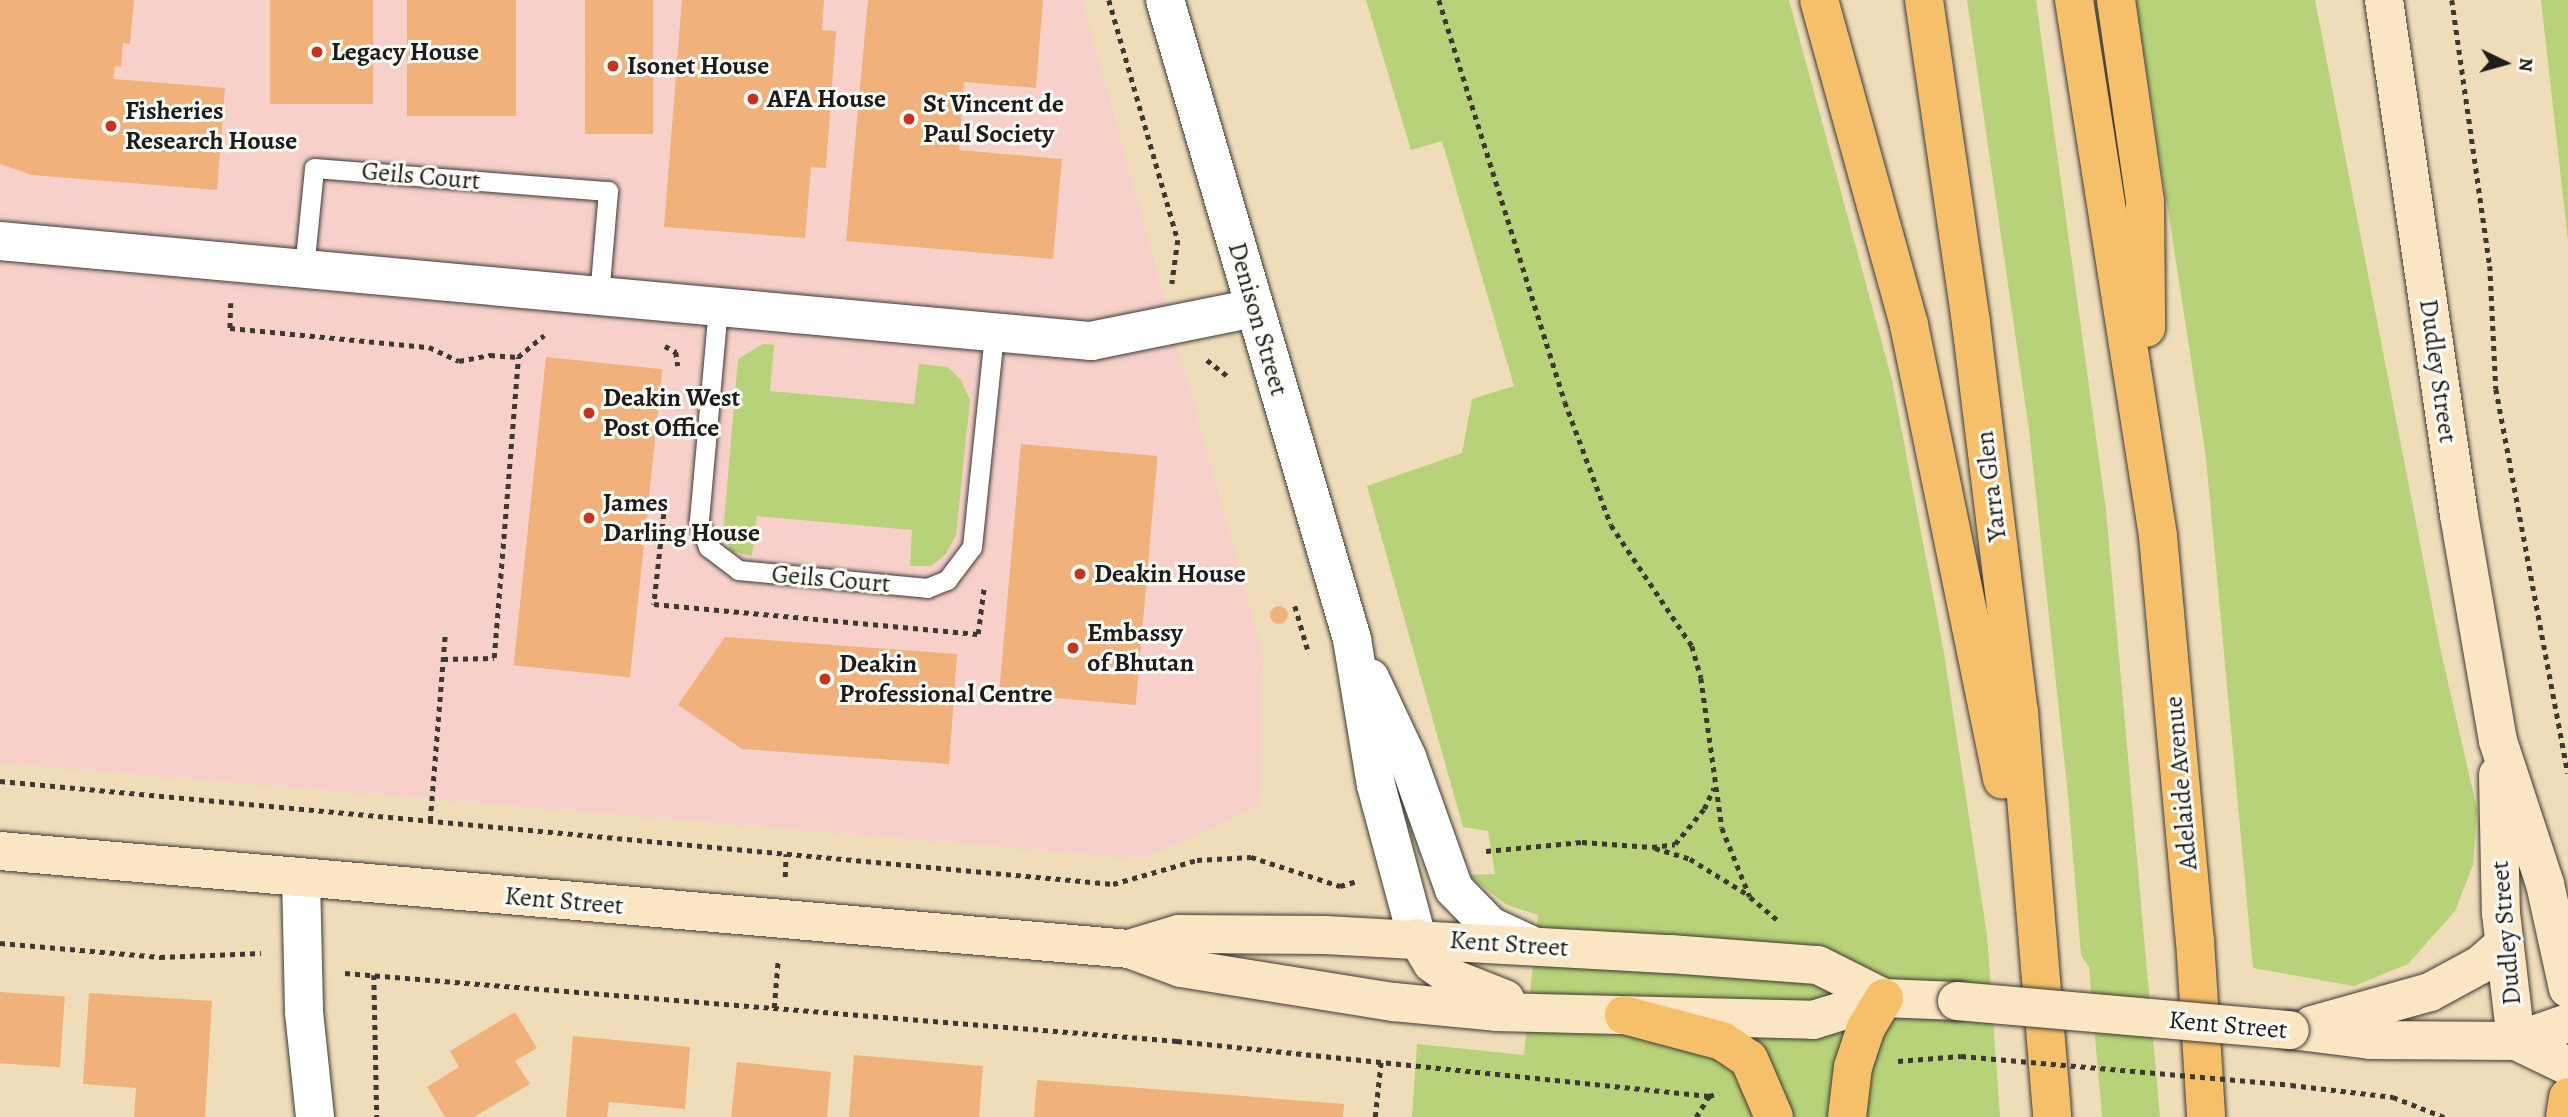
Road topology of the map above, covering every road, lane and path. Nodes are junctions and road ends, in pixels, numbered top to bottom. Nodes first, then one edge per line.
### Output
1 (1109, 0) edge
2 (1165, 0) edge
3 (1439, 0) edge
4 (1819, 0) edge
5 (1924, 0) edge
6 (2074, 0) edge
7 (2116, 0) edge
8 (2384, 0) edge
9 (2452, 0) edge
10 (0, 242) edge
11 (304, 270) junction
12 (599, 296) junction
13 (218, 302) dead end
14 (718, 307) junction
15 (1255, 308) junction
16 (1181, 323) junction
17 (551, 331) dead end
18 (994, 333) junction
19 (654, 340) dead end
20 (518, 357) junction
21 (679, 376) dead end
22 (1233, 390) dead end
23 (2147, 450) junction
24 (664, 510) dead end
25 (984, 580) dead end
26 (445, 634) dead end
27 (1352, 639) junction
28 (443, 659) junction
29 (2498, 741) junction
30 (2568, 773) edge
31 (0, 781) edge
32 (1714, 788) junction
33 (430, 821) junction
34 (1652, 847) junction
35 (0, 851) edge
36 (1473, 853) dead end
37 (301, 877) junction
38 (1340, 886) dead end
39 (1750, 897) junction
40 (1781, 923) dead end
41 (1417, 938) junction
42 (0, 943) edge
43 (2504, 944) junction
44 (1531, 946) junction
45 (1129, 949) junction
46 (304, 970) junction
47 (374, 975) junction
48 (2041, 975) junction
49 (2568, 989) edge
50 (1884, 998) junction
51 (1544, 1013) junction
52 (1623, 1015) junction
53 (2568, 1023) edge
54 (2290, 1030) junction
55 (2516, 1041) junction
56 (1381, 1061) junction
57 (1889, 1062) dead end
58 (2568, 1066) edge
59 (2568, 1097) edge
60 (315, 1117) edge
61 (376, 1117) edge
62 (1375, 1117) edge
63 (1696, 1117) edge
64 (1774, 1117) edge
65 (1847, 1117) edge
66 (2052, 1117) edge
67 (2206, 1117) edge
68 (2444, 1117) edge
69 (2565, 1117) edge

1 - 16 path
2 - 15 street, Denison Street
3 - 32 path
4 - 48 highway
5 - 48 highway, Yarra Glen
6 - 23 highway
7 - 23 highway
8 - 29 main road, Dudley Street
9 - 30 path
10 - 11 street
11 - 12 street
11 - 12 lane, Geils Court
12 - 14 street
13 - 20 path
14 - 18 street
14 - 18 lane, Geils Court
15 - 16 street
15 - 27 street, Denison Street
16 - 18 street
16 - 22 path
17 - 20 path
19 - 21 path
20 - 28 path
23 - 67 highway, Adelaide Avenue
24 - 25 path
26 - 28 path
27 - 41 street, Denison Street
27 - 44 street, Denison Street
28 - 33 path
29 - 43 main road, Dudley Street
29 - 49 main road, Dudley Street
31 - 33 path
32 - 34 path
32 - 39 path
33 - 38 path
34 - 36 path
34 - 39 path
35 - 37 main road, Kent Street
37 - 45 main road, Kent Street
37 - 46 street
39 - 40 path
41 - 44 main road, Kent Street
41 - 45 main road, Kent Street
41 - 51 main road, Denison Street
42 - 46 path
43 - 54 main road
43 - 55 main road, Dudley Street
44 - 50 main road, Kent Street
45 - 51 main road, Kent Street
46 - 47 path
46 - 60 street
47 - 56 path
47 - 61 path
48 - 66 highway
50 - 52 main road, Kent Street
50 - 54 main road, Kent Street, bridge
50 - 65 highway
51 - 52 main road, Kent Street
52 - 64 highway
53 - 55 main road
54 - 55 main road, Kent Street
55 - 58 main road, Kent Street
56 - 62 path
56 - 63 path
57 - 68 path, bridge
59 - 69 highway

